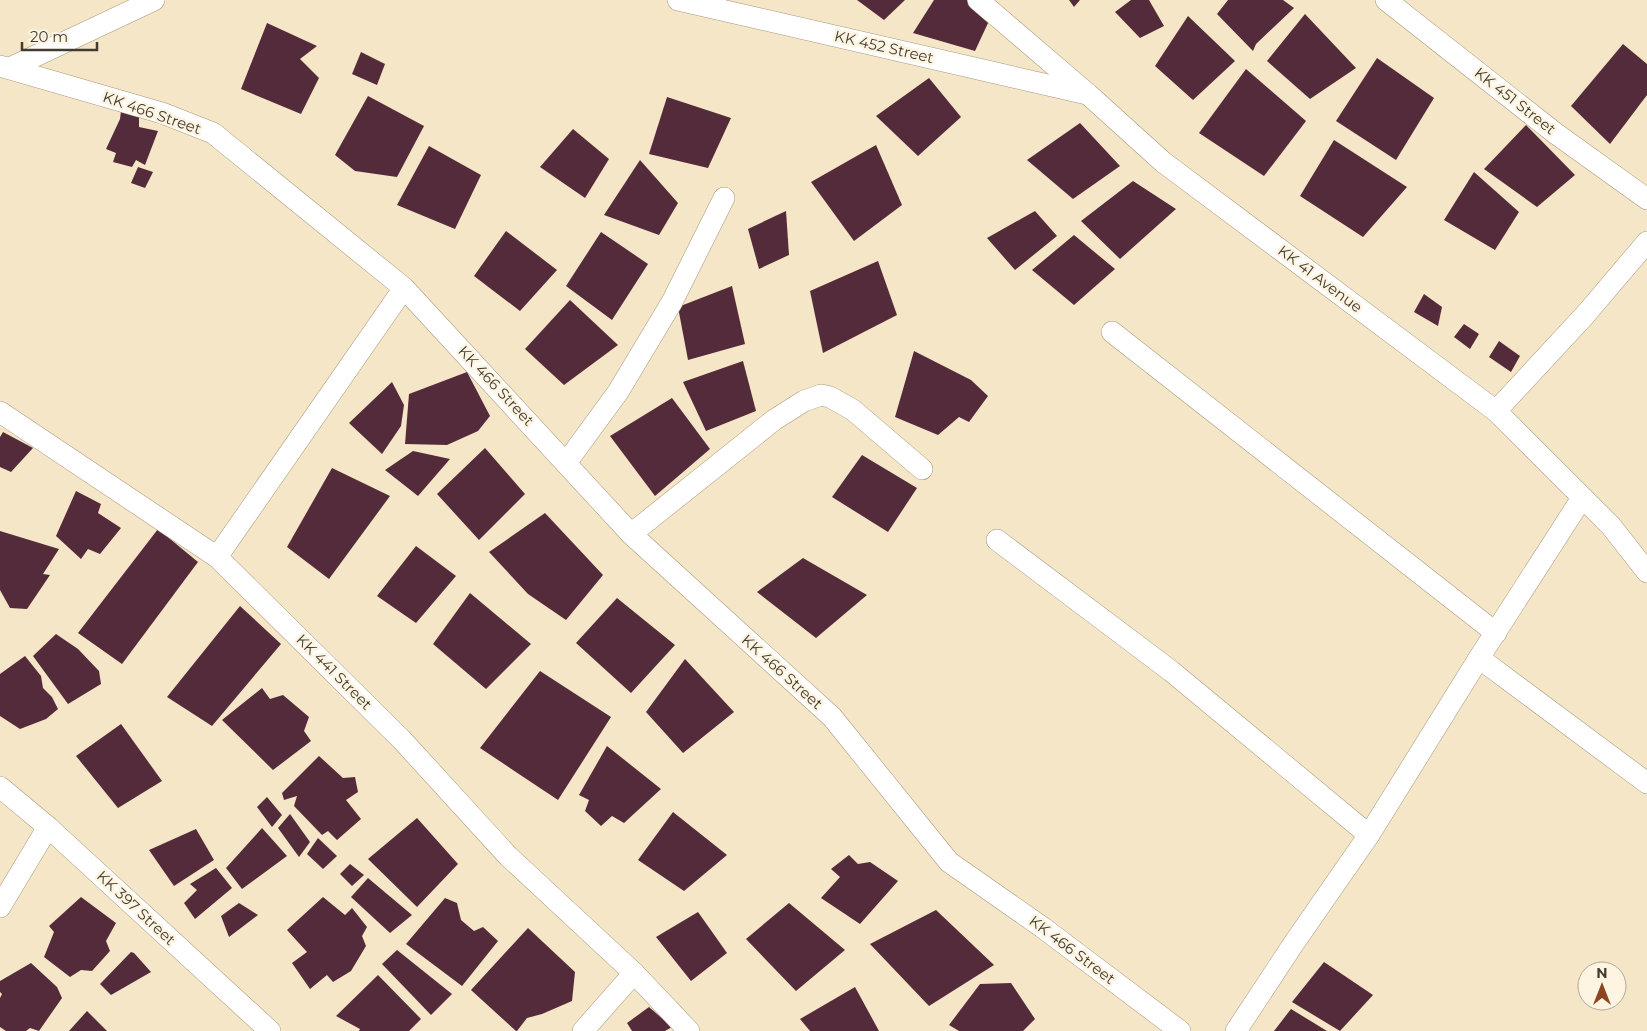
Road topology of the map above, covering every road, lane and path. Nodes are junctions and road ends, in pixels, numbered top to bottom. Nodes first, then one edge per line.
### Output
1 (154, 0) edge
2 (678, 0) edge
3 (978, 0) edge
4 (1386, 0) edge
5 (5, 67) edge
6 (1089, 95) junction
7 (724, 198) dead end
8 (1647, 199) edge
9 (1647, 242) edge
10 (404, 288) junction
11 (1112, 332) dead end
12 (1496, 411) junction
13 (0, 412) edge
14 (566, 463) junction
15 (922, 469) dead end
16 (1582, 498) junction
17 (631, 534) junction
18 (997, 540) dead end
19 (217, 557) junction
20 (1647, 572) edge
21 (1496, 633) junction
22 (1479, 658) junction
23 (1647, 783) edge
24 (0, 787) edge
25 (48, 827) junction
26 (1369, 836) junction
27 (0, 907) edge
28 (634, 973) junction
29 (270, 1031) edge
30 (583, 1031) edge
31 (689, 1031) edge
32 (1180, 1031) edge
33 (1236, 1031) edge

1 - 5 street
2 - 6 street, KK 452 Street
3 - 6 street, KK 41 Avenue
4 - 8 street, KK 451 Street
5 - 10 street, KK 466 Street
6 - 12 street, KK 41 Avenue
7 - 14 street
9 - 12 street
10 - 14 street, KK 466 Street
10 - 19 street
11 - 21 street
12 - 16 street, KK 41 Avenue
13 - 19 street, KK 441 Street
14 - 17 street, KK 466 Street
15 - 17 street
16 - 20 street, KK 41 Avenue
16 - 21 street
17 - 32 street, KK 466 Street
18 - 26 street
19 - 28 street, KK 441 Street
21 - 22 street
22 - 23 street
22 - 26 street
24 - 25 street, KK 397 Street
25 - 27 street
25 - 29 street, KK 397 Street
26 - 33 street
28 - 30 street
28 - 31 street, KK 441 Street

